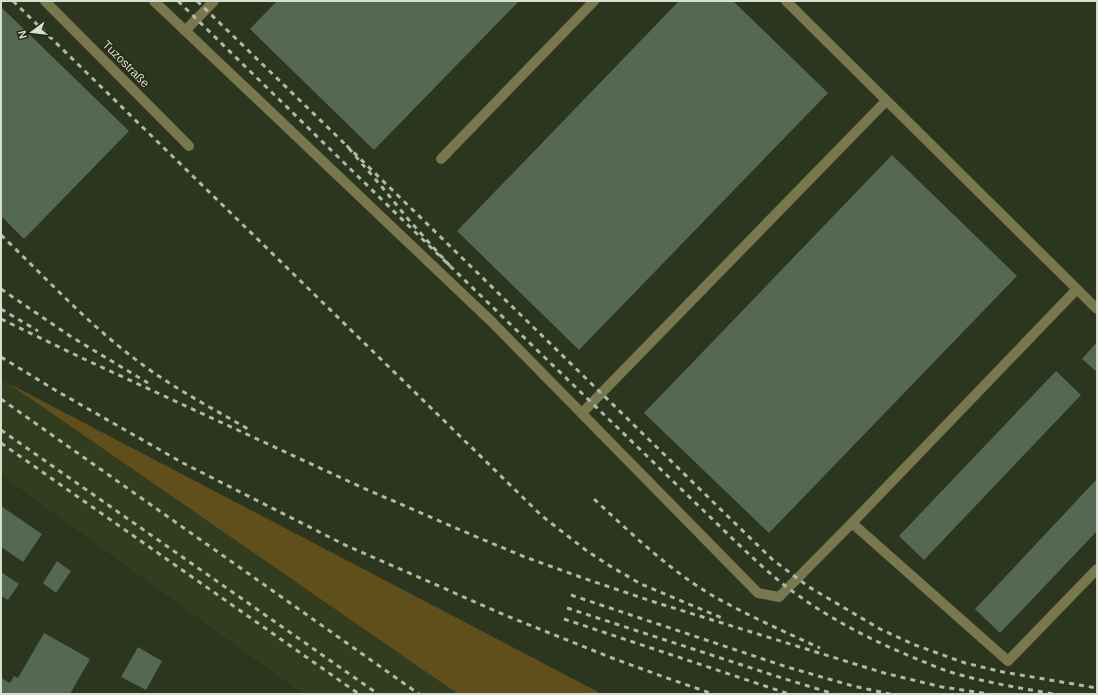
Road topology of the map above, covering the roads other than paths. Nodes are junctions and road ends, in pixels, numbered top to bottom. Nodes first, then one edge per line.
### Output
1 (45, 1) edge
2 (154, 1) edge
3 (214, 1) edge
4 (594, 1) edge
5 (786, 1) edge
6 (185, 31) junction
7 (886, 100) junction
8 (189, 146) dead end
9 (441, 159) dead end
10 (1077, 289) junction
11 (1097, 308) edge
12 (582, 413) junction
13 (852, 523) junction
14 (1097, 569) edge

1 - 8 lane, Tuzostraße
2 - 6 lane
3 - 6 lane
4 - 9 lane
5 - 7 lane
6 - 12 lane
7 - 10 lane
7 - 12 lane
10 - 11 lane
10 - 13 lane
12 - 13 lane
13 - 14 lane

